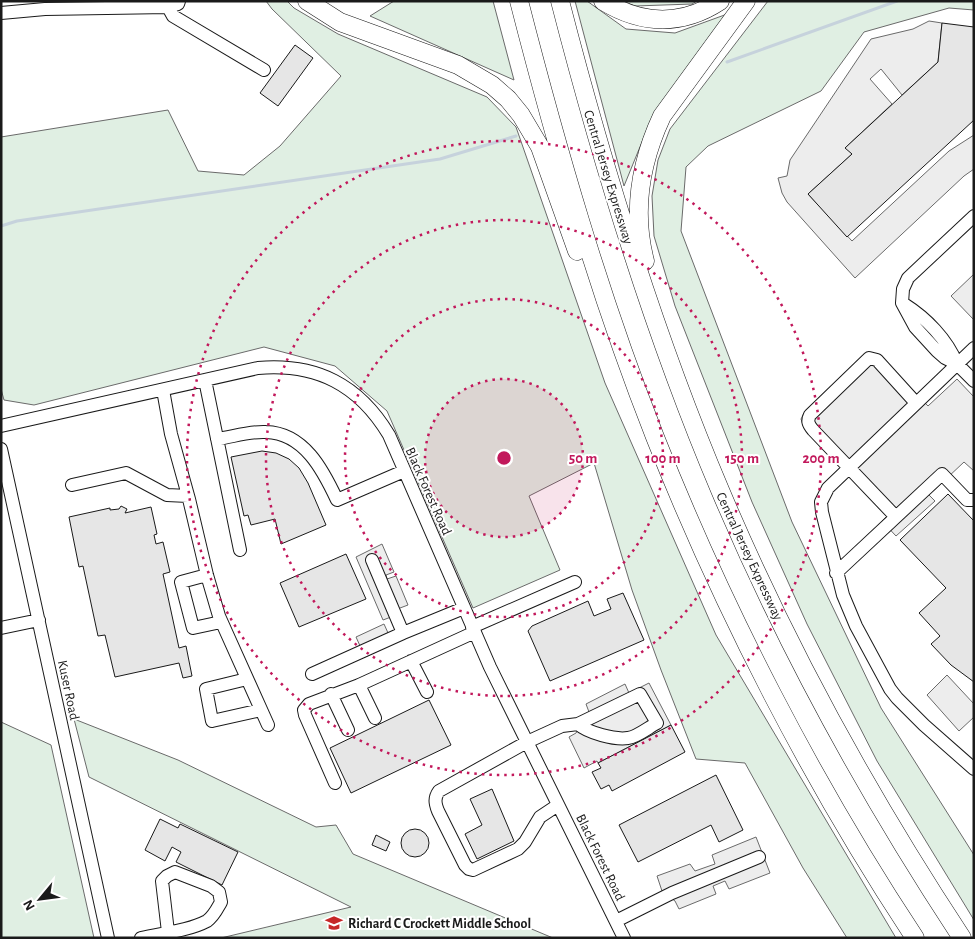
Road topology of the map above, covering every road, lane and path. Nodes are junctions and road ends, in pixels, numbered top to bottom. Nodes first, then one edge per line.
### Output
1 (306, 1) edge
2 (519, 1) edge
3 (560, 1) edge
4 (603, 1) edge
5 (720, 1) edge
6 (746, 1) edge
7 (173, 4) edge
8 (36, 5) edge
9 (1, 12) edge
10 (264, 70) dead end
11 (974, 216) edge
12 (974, 348) edge
13 (957, 364) junction
14 (205, 380) junction
15 (974, 381) edge
16 (163, 390) junction
17 (916, 403) junction
18 (693, 425) junction
19 (1, 426) edge
20 (655, 437) junction
21 (216, 440) junction
22 (1, 449) edge
23 (849, 468) junction
24 (404, 471) junction
25 (72, 484) dead end
26 (188, 496) junction
27 (974, 500) edge
28 (7, 503) edge
29 (896, 517) junction
30 (240, 550) dead end
31 (372, 560) dead end
32 (836, 573) junction
33 (207, 575) junction
34 (575, 582) dead end
35 (464, 608) junction
36 (39, 620) junction
37 (221, 622) junction
38 (1, 628) edge
39 (473, 630) junction
40 (404, 633) junction
41 (411, 662) junction
42 (312, 674) dead end
43 (247, 679) junction
44 (359, 685) junction
45 (426, 692) dead end
46 (332, 694) junction
47 (261, 710) junction
48 (375, 718) dead end
49 (578, 724) junction
50 (268, 725) dead end
51 (348, 730) dead end
52 (527, 742) junction
53 (974, 769) edge
54 (335, 783) dead end
55 (558, 805) junction
56 (760, 857) dead end
57 (616, 921) junction
58 (168, 932) junction
59 (108, 938) edge
60 (141, 938) edge
61 (624, 938) edge
62 (915, 938) edge
63 (962, 938) edge

1 - 20 highway
2 - 20 highway
3 - 18 highway, Central Jersey Expressway
4 - 5 highway
6 - 18 highway
7 - 8 street
7 - 10 street
8 - 9 street
11 - 13 street
12 - 13 street
13 - 15 street
13 - 17 street
14 - 16 street, Black Forest Road
14 - 21 street
14 - 24 street, Black Forest Road
16 - 19 street, Black Forest Road
16 - 26 street
17 - 23 street
17 - 23 street
18 - 63 highway, Central Jersey Expressway
20 - 62 highway
21 - 24 street
21 - 30 street
22 - 28 street, Kuser Road
23 - 29 street
23 - 32 street
24 - 35 street, Black Forest Road
25 - 26 street
26 - 33 street
27 - 29 street
28 - 36 street, Kuser Road
29 - 32 street
31 - 40 street
32 - 53 street
33 - 37 street
33 - 37 street
34 - 39 street
35 - 39 street, Black Forest Road
35 - 40 street
36 - 38 street
36 - 59 street, Kuser Road
37 - 43 street
39 - 41 street
39 - 52 street, Black Forest Road
40 - 42 street
41 - 44 street
41 - 45 street
43 - 47 street
43 - 47 street
44 - 46 street
44 - 48 street
46 - 51 street
46 - 54 street
47 - 50 street
49 - 49 street
49 - 52 street
52 - 55 street, Black Forest Road
52 - 55 street
55 - 57 street, Black Forest Road
56 - 57 street
57 - 61 street, Black Forest Road
58 - 58 street
58 - 60 street

